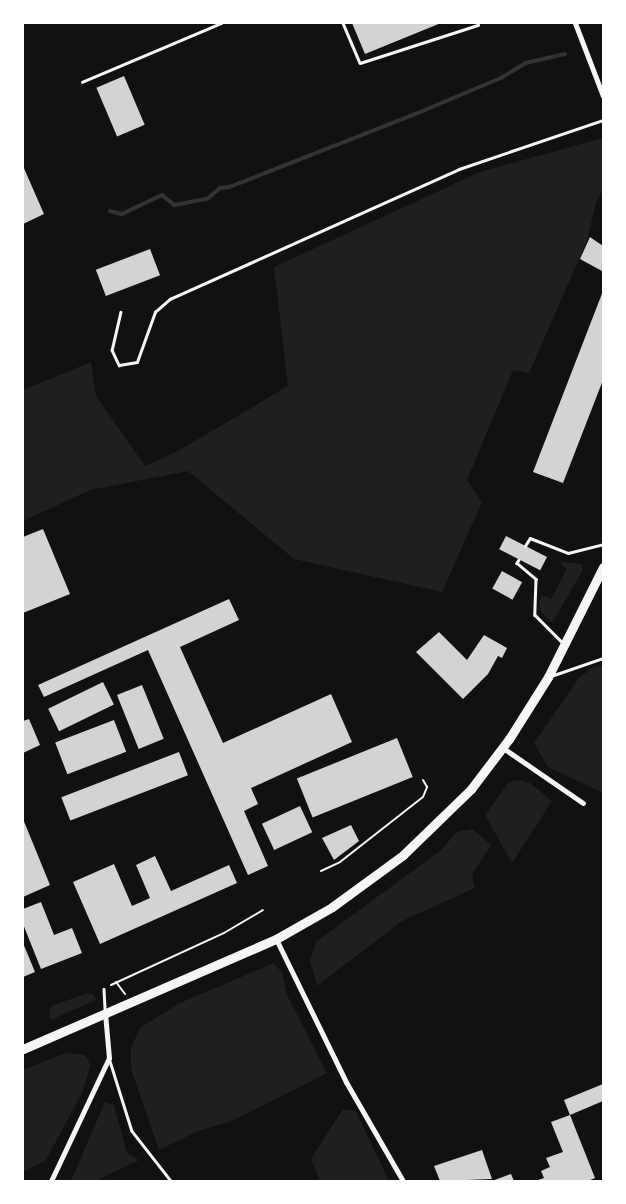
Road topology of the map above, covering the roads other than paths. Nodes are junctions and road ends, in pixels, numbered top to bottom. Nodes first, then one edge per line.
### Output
1 (221, 23) edge
2 (343, 23) edge
3 (575, 23) edge
4 (478, 25) dead end
5 (82, 82) dead end
6 (603, 96) edge
7 (603, 120) edge
8 (121, 312) dead end
9 (603, 544) edge
10 (525, 546) dead end
11 (519, 559) dead end
12 (603, 567) edge
13 (565, 645) junction
14 (603, 658) edge
15 (548, 677) junction
16 (503, 748) junction
17 (583, 803) dead end
18 (276, 939) junction
19 (104, 989) road end
20 (105, 1013) junction
21 (23, 1049) edge
22 (109, 1058) junction
23 (51, 1181) edge
24 (171, 1181) edge
25 (403, 1181) edge

1 - 5 lane
2 - 4 lane
3 - 6 street
7 - 8 lane
9 - 10 lane
11 - 13 lane
12 - 13 highway
13 - 15 highway
14 - 15 lane
15 - 16 highway
16 - 17 street
16 - 18 highway
18 - 20 highway
18 - 25 street
19 - 20 lane
20 - 21 highway
20 - 22 street
22 - 23 street
22 - 24 lane

